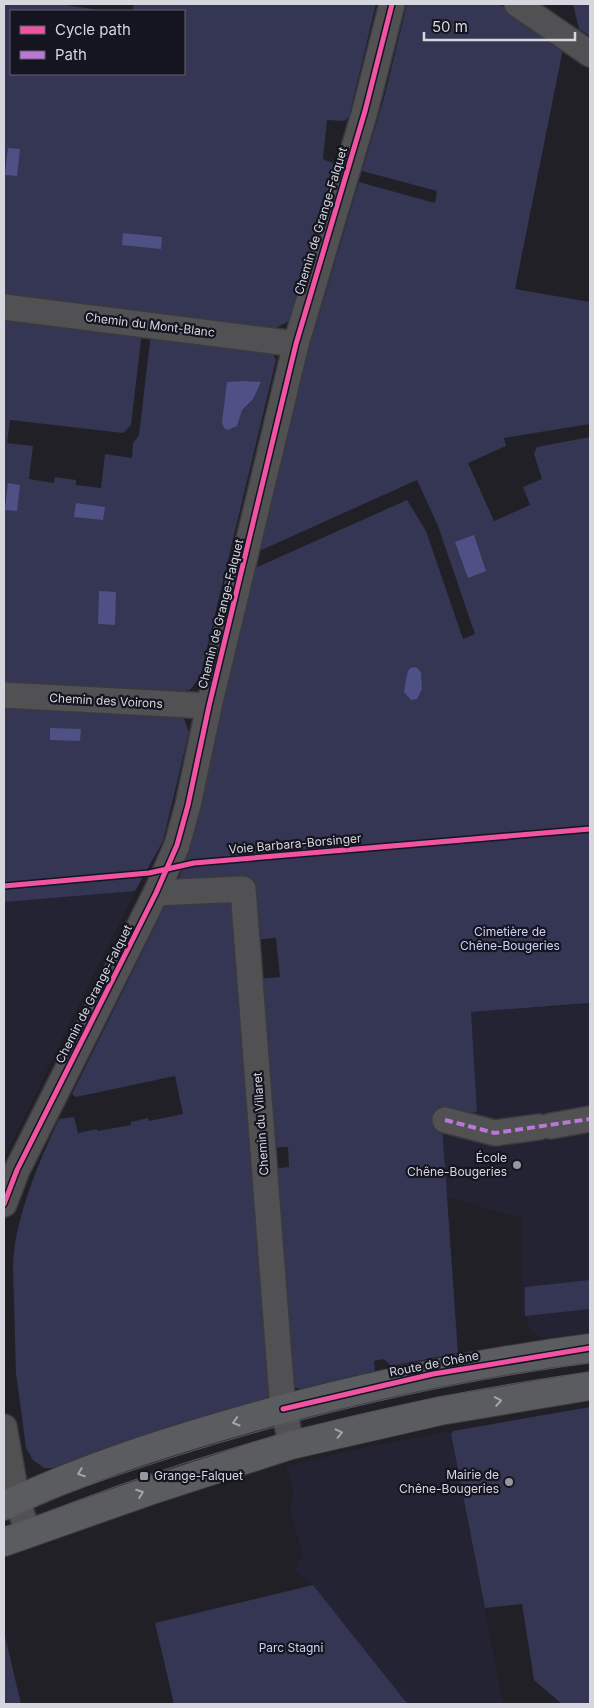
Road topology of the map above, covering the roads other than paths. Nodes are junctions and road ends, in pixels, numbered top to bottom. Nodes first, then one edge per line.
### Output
1 (392, 4) edge
2 (517, 4) edge
3 (590, 54) edge
4 (4, 307) edge
5 (296, 344) junction
6 (4, 695) edge
7 (209, 706) junction
8 (156, 893) junction
9 (590, 1119) edge
10 (445, 1120) dead end
11 (4, 1204) edge
12 (590, 1348) edge
13 (590, 1386) edge
14 (283, 1409) junction
15 (4, 1428) edge
16 (291, 1444) junction
17 (10, 1503) edge
18 (16, 1537) edge

1 - 5 street, Chemin de Grange-Falquet
2 - 3 street
4 - 5 street, Chemin du Mont-Blanc
5 - 7 street, Chemin de Grange-Falquet
6 - 7 street, Chemin des Voirons
7 - 8 street, Chemin de Grange-Falquet
8 - 11 street, Chemin de Grange-Falquet
8 - 14 street, Chemin du Villaret
9 - 10 street
12 - 14 main road, Route de Chêne
16 -> 13 main road
14 - 16 street, Chemin du Villaret
14 -> 17 main road, Route de Chêne
15 - 17 street
18 -> 16 main road
17 - 18 street

